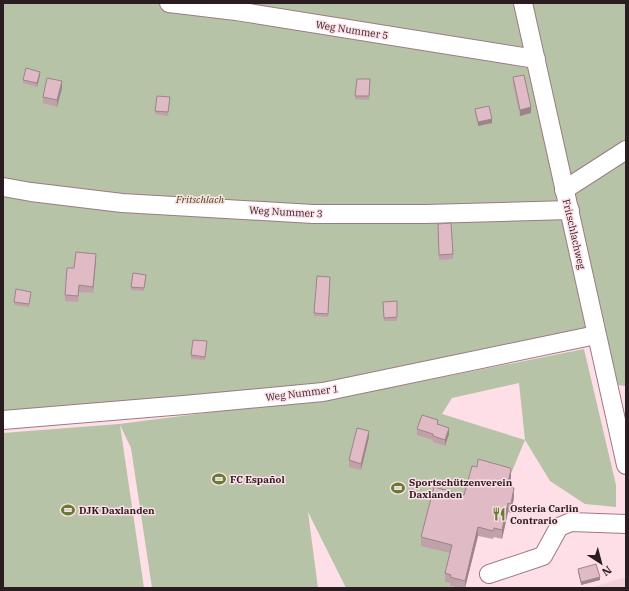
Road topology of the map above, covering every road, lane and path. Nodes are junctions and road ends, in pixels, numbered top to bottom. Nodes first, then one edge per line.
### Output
1 (169, 3) edge
2 (523, 3) edge
3 (536, 59) junction
4 (626, 150) edge
5 (3, 187) edge
6 (564, 190) junction
7 (570, 210) junction
8 (596, 335) junction
9 (3, 420) edge
10 (626, 465) edge
11 (626, 524) edge
12 (489, 574) dead end

1 - 3 street, Weg Nummer 5
2 - 3 street, Fritschlachweg
3 - 6 street, Fritschlachweg
4 - 6 street
5 - 7 street, Weg Nummer 3
6 - 7 street, Fritschlachweg
7 - 8 street, Fritschlachweg
8 - 9 street, Weg Nummer 1
8 - 10 street, Fritschlachweg
11 - 12 street

